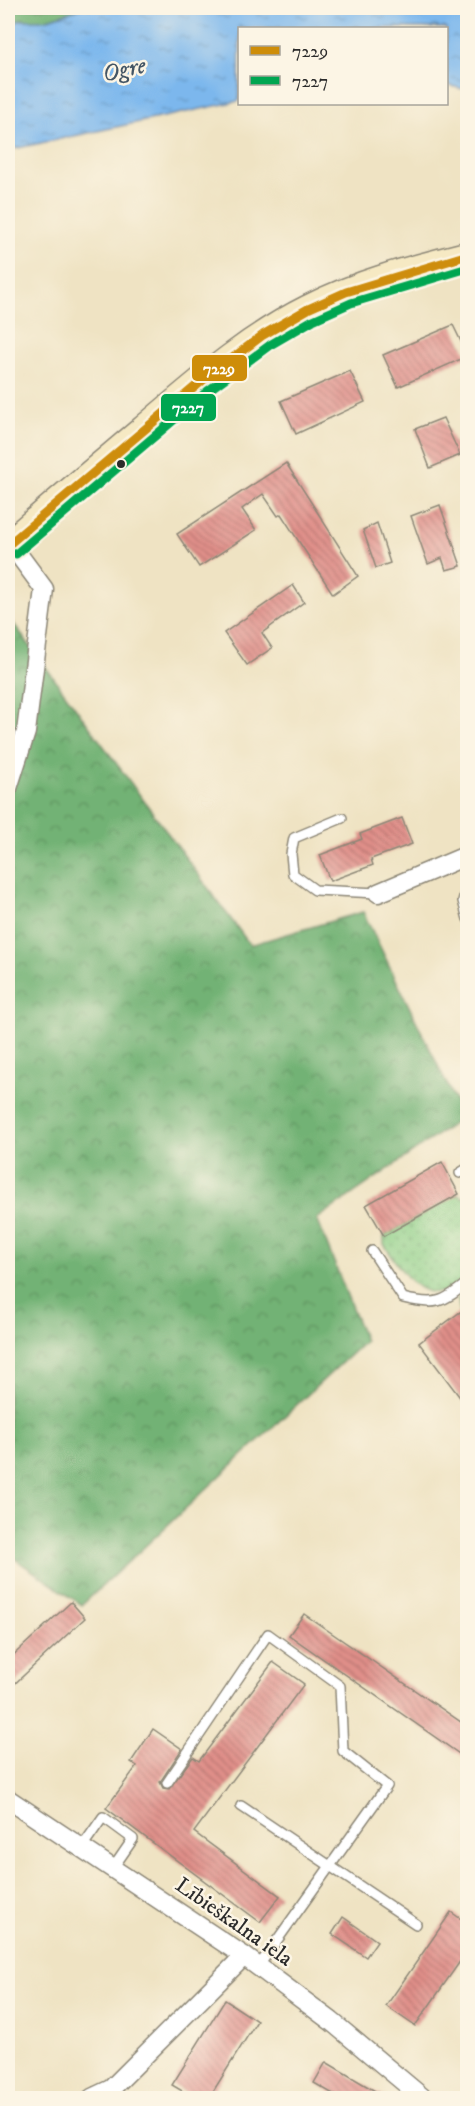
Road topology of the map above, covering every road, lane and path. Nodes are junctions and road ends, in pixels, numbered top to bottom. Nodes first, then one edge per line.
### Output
1 (468, 255) edge
2 (9, 544) edge
3 (8, 788) edge
4 (342, 818) dead end
5 (468, 855) edge
6 (468, 882) edge
7 (378, 893) joint
8 (468, 919) edge
9 (372, 1251) dead end
10 (468, 1282) edge
11 (167, 1783) dead end
12 (8, 1799) edge
13 (241, 1806) dead end
14 (82, 1847) junction
15 (330, 1867) junction
16 (113, 1868) junction
17 (416, 1924) dead end
18 (251, 1962) junction
19 (92, 2098) edge
20 (423, 2098) edge

1 - 2 main road
2 - 3 street
4 - 7 lane
5 - 7 street
6 - 8 lane
9 - 10 lane
11 - 15 lane
12 - 14 street, Lībieškalna iela
13 - 15 lane
14 - 16 street, Lībieškalna iela
14 - 16 lane
15 - 17 lane
15 - 18 lane
16 - 18 street, Lībieškalna iela
18 - 19 street
18 - 20 street, Lībieškalna iela

